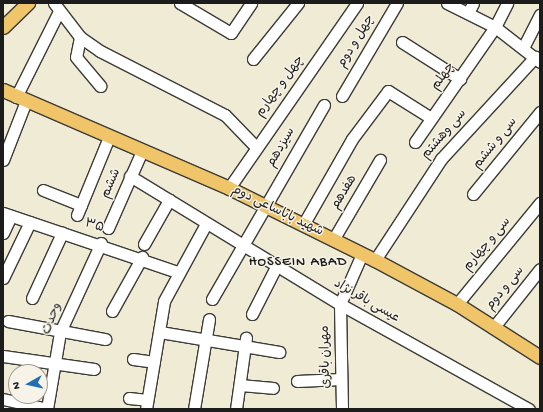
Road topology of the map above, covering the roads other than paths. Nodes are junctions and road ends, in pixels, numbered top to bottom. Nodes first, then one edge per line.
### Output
1 (28, 3) edge
2 (180, 3) edge
3 (251, 3) edge
4 (298, 3) edge
5 (357, 3) edge
6 (397, 3) edge
7 (447, 3) edge
8 (507, 3) edge
9 (56, 7) edge
10 (470, 8) edge
11 (540, 16) edge
12 (3, 27) edge
13 (495, 27) junction
14 (80, 36) junction
15 (402, 42) dead end
16 (524, 46) junction
17 (253, 59) dead end
18 (538, 60) edge
19 (460, 80) junction
20 (100, 86) dead end
21 (3, 90) edge
22 (342, 96) dead end
23 (21, 99) junction
24 (324, 105) dead end
25 (540, 112) edge
26 (431, 118) junction
27 (109, 137) junction
28 (415, 142) dead end
29 (256, 147) junction
30 (142, 151) junction
31 (3, 160) edge
32 (380, 160) dead end
33 (130, 176) junction
34 (229, 188) junction
35 (43, 190) dead end
36 (473, 194) dead end
37 (169, 200) junction
38 (540, 203) edge
39 (265, 206) junction
40 (7, 214) edge
41 (30, 222) junction
42 (206, 224) junction
43 (304, 225) junction
44 (108, 228) dead end
45 (3, 233) edge
46 (62, 233) junction
47 (333, 240) junction
48 (101, 243) junction
49 (242, 243) junction
50 (144, 244) dead end
51 (362, 254) junction
52 (142, 257) junction
53 (375, 260) junction
54 (277, 265) junction
55 (540, 269) edge
56 (177, 272) junction
57 (3, 278) edge
58 (32, 298) dead end
59 (212, 299) dead end
60 (340, 304) junction
61 (457, 304) junction
62 (112, 311) dead end
63 (252, 314) dead end
64 (209, 319) dead end
65 (8, 321) dead end
66 (493, 328) junction
67 (60, 332) junction
68 (160, 332) junction
69 (105, 339) dead end
70 (206, 341) junction
71 (245, 343) junction
72 (279, 352) dead end
73 (3, 356) edge
74 (540, 357) edge
75 (133, 359) dead end
76 (154, 362) junction
77 (55, 363) junction
78 (94, 369) dead end
79 (341, 379) junction
80 (297, 381) dead end
81 (240, 385) junction
82 (273, 388) dead end
83 (129, 398) dead end
84 (3, 399) edge
85 (147, 405) edge
86 (47, 409) edge
87 (194, 409) edge
88 (236, 409) edge
89 (342, 409) edge
90 (529, 409) edge

1 - 12 main road
2 - 3 street
4 - 17 street
5 - 29 street, چهل و چهارم
6 - 22 street, چهل و دوم
7 - 10 street
8 - 13 street, چهلم
9 - 14 street
9 - 23 street
10 - 13 street
11 - 16 street
13 - 16 street
13 - 19 street, چهلم
14 - 20 street
14 - 29 street
15 - 19 street
16 - 18 street
18 - 53 street, سی وهشتم
19 - 26 street, چهلم
21 - 23 main road, شهید باباساعی دوم
23 - 27 main road, شهید باباساعی دوم
23 - 31 street
24 - 39 street, سیزدهم
25 - 36 street, سی و ششم
26 - 28 street, چهلم
26 - 43 street
27 - 30 main road, شهید باباساعی دوم
27 - 35 street
29 - 34 street, چهل و چهارم
30 - 33 street, ششم
30 - 34 main road, شهید باباساعی دوم
32 - 47 street, هفدهم
33 - 37 street, عیسی باقر نژاد
33 - 44 street, ششم
34 - 39 main road, شهید باباساعی دوم
37 - 42 street, عیسی باقر نژاد
37 - 50 street
38 - 61 street, سی و چهارم
39 - 43 main road, شهید باباساعی دوم
39 - 49 street, سیزدهم
40 - 41 street, ۳۵
40 - 45 street
41 - 46 street, ۳۵
41 - 57 street
42 - 49 street, عیسی باقر نژاد
42 - 56 street
43 - 47 main road, شهید باباساعی دوم
46 - 48 street, ۳۵
46 - 58 street
47 - 51 main road, شهید باباساعی دوم
48 - 52 street, ۳۵
48 - 67 street, وحدت
49 - 54 street, عیسی باقر نژاد
49 - 59 street, سیزدهم
51 - 53 main road, شهید باباساعی دوم
51 - 60 street
52 - 56 street, ۳۵
52 - 62 street
53 - 61 main road, شهید باباساعی دوم
54 - 60 street, عیسی باقر نژاد
54 - 63 street
55 - 66 street, سی و دوم
56 - 68 street
60 - 79 street, مهران باقری
60 - 90 street, عیسی باقر نژاد
61 - 66 main road, شهید باباساعی دوم
64 - 70 street
65 - 67 street
66 - 74 main road, شهید باباساعی دوم
67 - 69 street
67 - 77 street, وحدت
68 - 70 street
68 - 76 street
70 - 71 street
70 - 87 street
71 - 72 street
71 - 81 street
73 - 77 street
75 - 76 street
76 - 85 street
77 - 78 street
77 - 86 street, وحدت
79 - 80 street
79 - 89 street, مهران باقری
81 - 82 street
81 - 88 street
83 - 85 street
84 - 86 street

